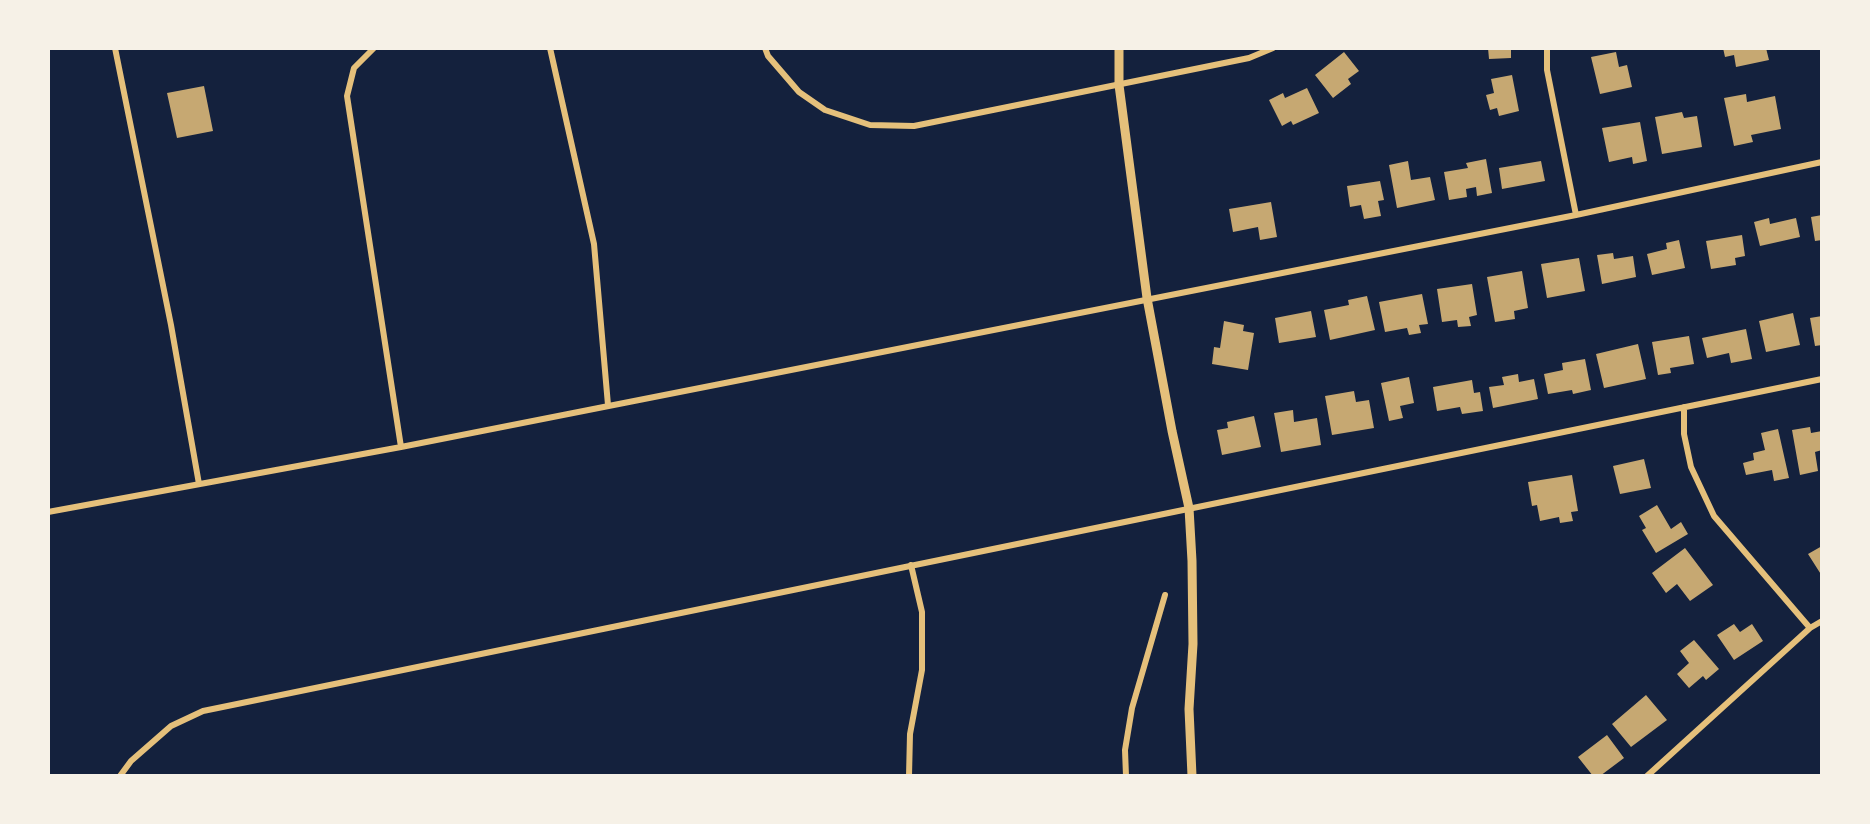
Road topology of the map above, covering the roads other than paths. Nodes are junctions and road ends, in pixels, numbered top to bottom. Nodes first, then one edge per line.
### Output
1 (115, 48) edge
2 (374, 48) edge
3 (550, 48) edge
4 (765, 48) edge
5 (1119, 48) edge
6 (1273, 48) edge
7 (1547, 48) edge
8 (1119, 85) junction
9 (1822, 162) edge
10 (1576, 215) junction
11 (1148, 298) junction
12 (1822, 379) edge
13 (608, 405) junction
14 (1684, 407) junction
15 (400, 447) junction
16 (199, 484) junction
17 (1189, 508) junction
18 (48, 513) edge
19 (911, 565) junction
20 (1165, 595) dead end
21 (1822, 621) edge
22 (1810, 628) junction
23 (120, 776) edge
24 (909, 776) edge
25 (1126, 776) edge
26 (1191, 776) edge
27 (1647, 776) edge

1 - 16 street
2 - 15 street
3 - 13 street
4 - 8 street
5 - 8 main road
6 - 8 street
7 - 10 street
8 - 11 main road
9 - 10 street
10 - 11 street
11 - 13 street
11 - 17 main road
12 - 14 street
13 - 15 street
14 - 17 street
14 - 22 street
15 - 16 street
16 - 18 street
17 - 19 street
17 - 26 main road
19 - 23 street
19 - 24 street
20 - 25 street
21 - 22 street
22 - 27 street

